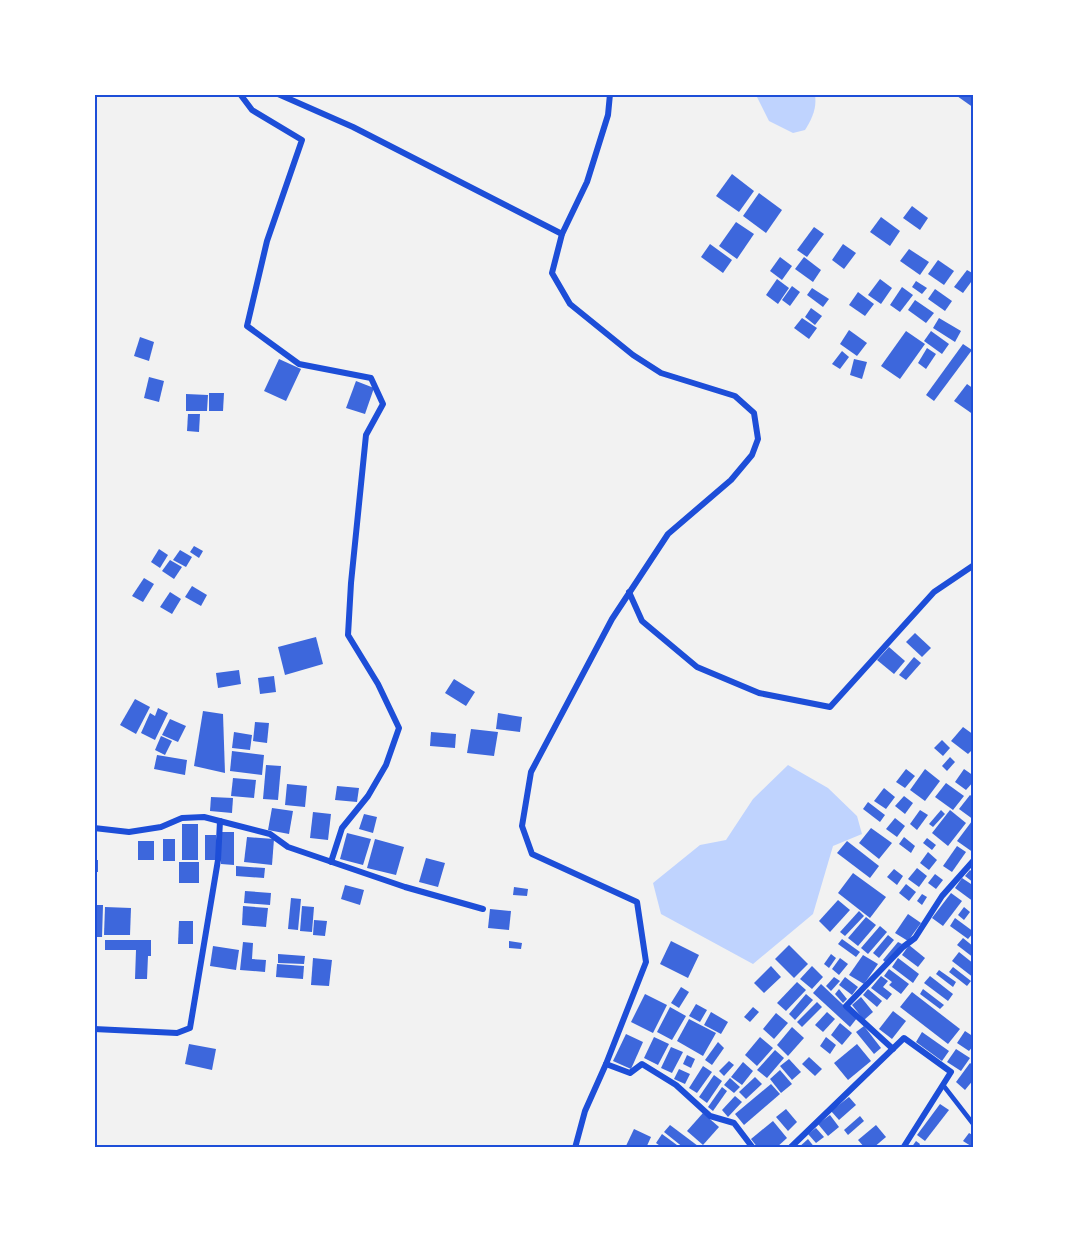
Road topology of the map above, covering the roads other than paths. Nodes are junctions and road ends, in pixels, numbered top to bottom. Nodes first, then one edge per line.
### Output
1 (240, 94) edge
2 (278, 94) edge
3 (610, 94) edge
4 (562, 234) junction
5 (974, 565) edge
6 (629, 592) junction
7 (220, 821) junction
8 (94, 828) edge
9 (974, 860) edge
10 (332, 862) junction
11 (483, 909) dead end
12 (94, 1029) edge
13 (893, 1048) junction
14 (606, 1064) junction
15 (942, 1085) junction
16 (974, 1125) edge
17 (574, 1148) edge
18 (753, 1148) edge
19 (790, 1148) edge
20 (903, 1148) edge

1 - 10 street
2 - 4 street
3 - 4 street
4 - 6 street
5 - 6 street
6 - 14 street
7 - 8 street
7 - 10 street
7 - 12 street
9 - 13 street
10 - 11 street
13 - 15 street
13 - 19 street
14 - 17 street
14 - 18 street
15 - 16 lane
15 - 20 street

